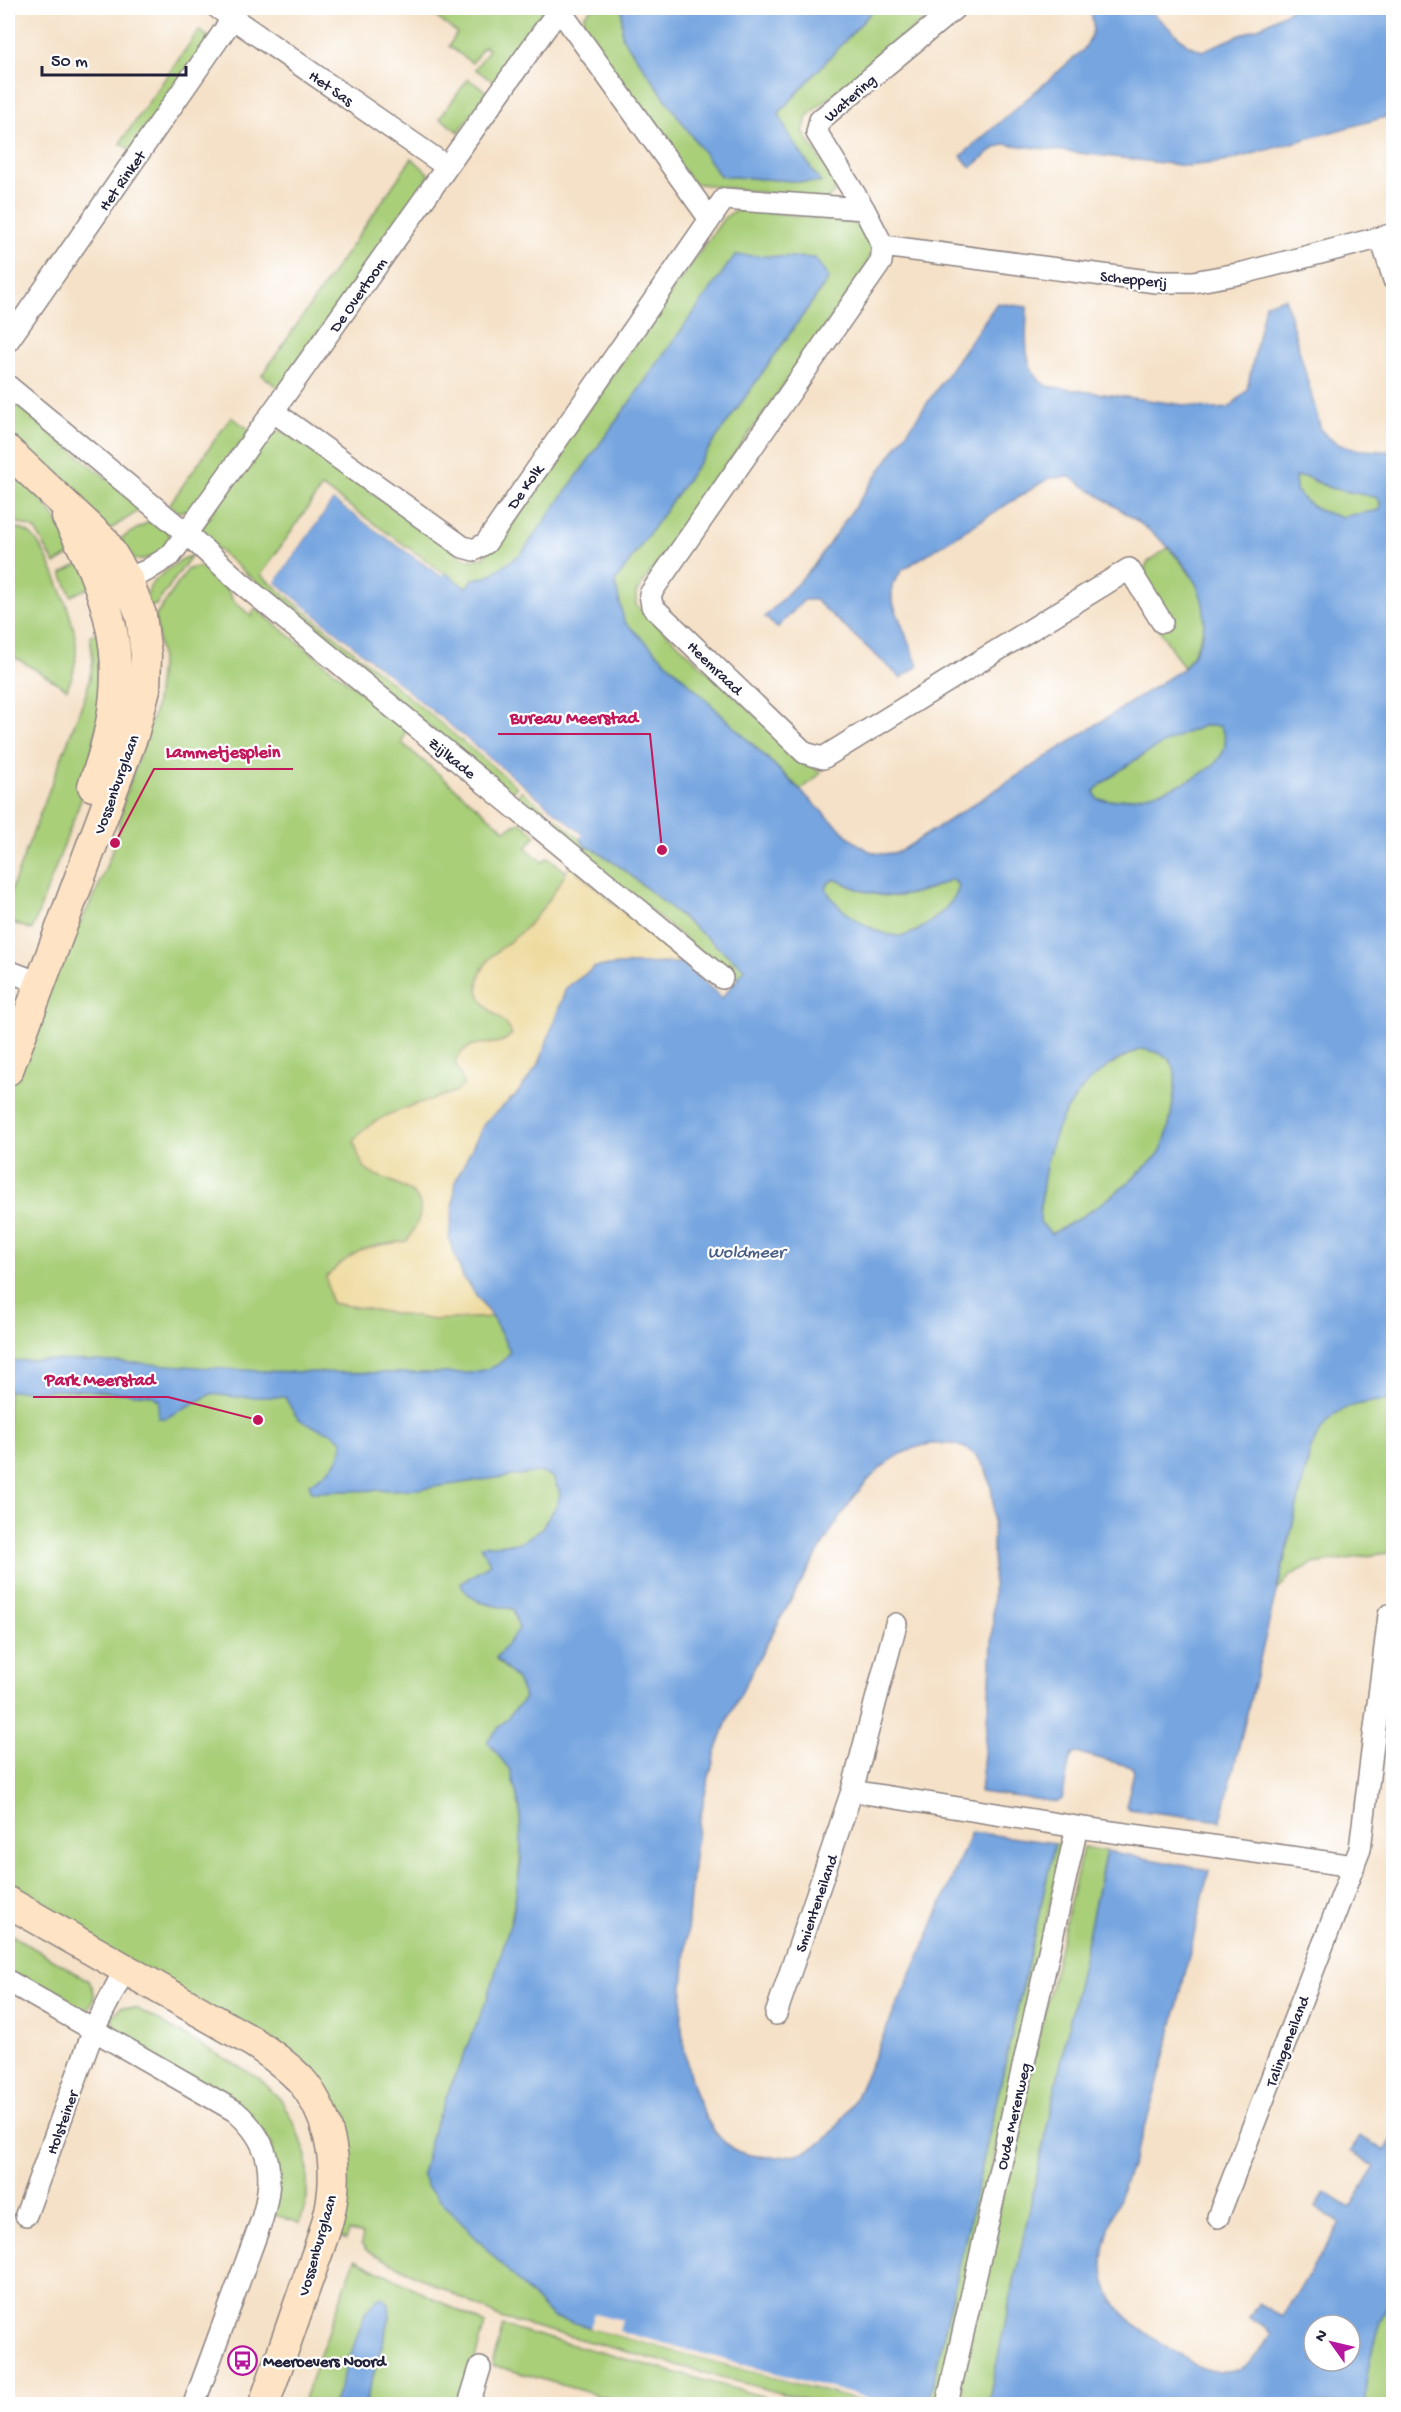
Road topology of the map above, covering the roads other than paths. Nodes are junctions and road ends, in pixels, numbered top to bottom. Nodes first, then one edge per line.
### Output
1 (560, 8) edge
2 (955, 8) edge
3 (226, 13) edge
4 (446, 166) junction
5 (864, 209) junction
6 (709, 218) junction
7 (1387, 236) edge
8 (883, 246) junction
9 (1394, 280) edge
10 (8, 341) edge
11 (8, 386) edge
12 (274, 412) junction
13 (8, 452) edge
14 (187, 534) junction
15 (125, 580) junction
16 (1162, 622) dead end
17 (23, 977) edge
18 (722, 978) dead end
19 (8, 1014) edge
20 (8, 1070) edge
21 (1389, 1615) dead end
22 (896, 1624) dead end
23 (852, 1791) junction
24 (1077, 1827) junction
25 (1354, 1866) junction
26 (8, 1902) edge
27 (8, 1926) edge
28 (120, 1979) junction
29 (8, 1981) edge
30 (776, 2014) dead end
31 (94, 2029) junction
32 (26, 2215) dead end
33 (1218, 2217) dead end
34 (480, 2368) dead end
35 (194, 2404) edge
36 (244, 2404) edge
37 (264, 2404) edge
38 (469, 2404) edge
39 (947, 2404) edge

1 - 4 street, De Overtoom
1 - 6 street
2 - 5 street, Watering
3 - 4 street, Het Sas
3 - 10 street, Het Rinket
4 - 12 street, De Overtoom
5 - 6 street, De Kolk
5 - 8 street
6 - 12 street, De Kolk
7 - 8 street, Schepperij
7 - 9 street, Schepperij
8 - 16 street, Heemraad
11 - 14 street
12 - 14 street, De Overtoom
13 - 15 street, Vossenburglaan
14 - 15 street, De Overtoom
14 - 18 street, Zijlkade
15 - 17 street, Vossenburglaan
17 - 19 street, Vossenburglaan
17 - 20 street, Vossenburglaan
21 - 25 street, Talingeneiland
22 - 23 street, Smienteneiland
23 - 24 street
23 - 30 street, Smienteneiland
24 - 25 street
24 - 39 street, Oude Merenweg
25 - 33 street, Talingeneiland
26 - 28 street, Vossenburglaan
27 - 28 street, Vossenburglaan
28 - 31 street
28 - 36 street, Vossenburglaan
28 - 37 street, Vossenburglaan
29 - 31 street
31 - 32 street, Holsteiner
31 - 35 street
34 - 38 street

